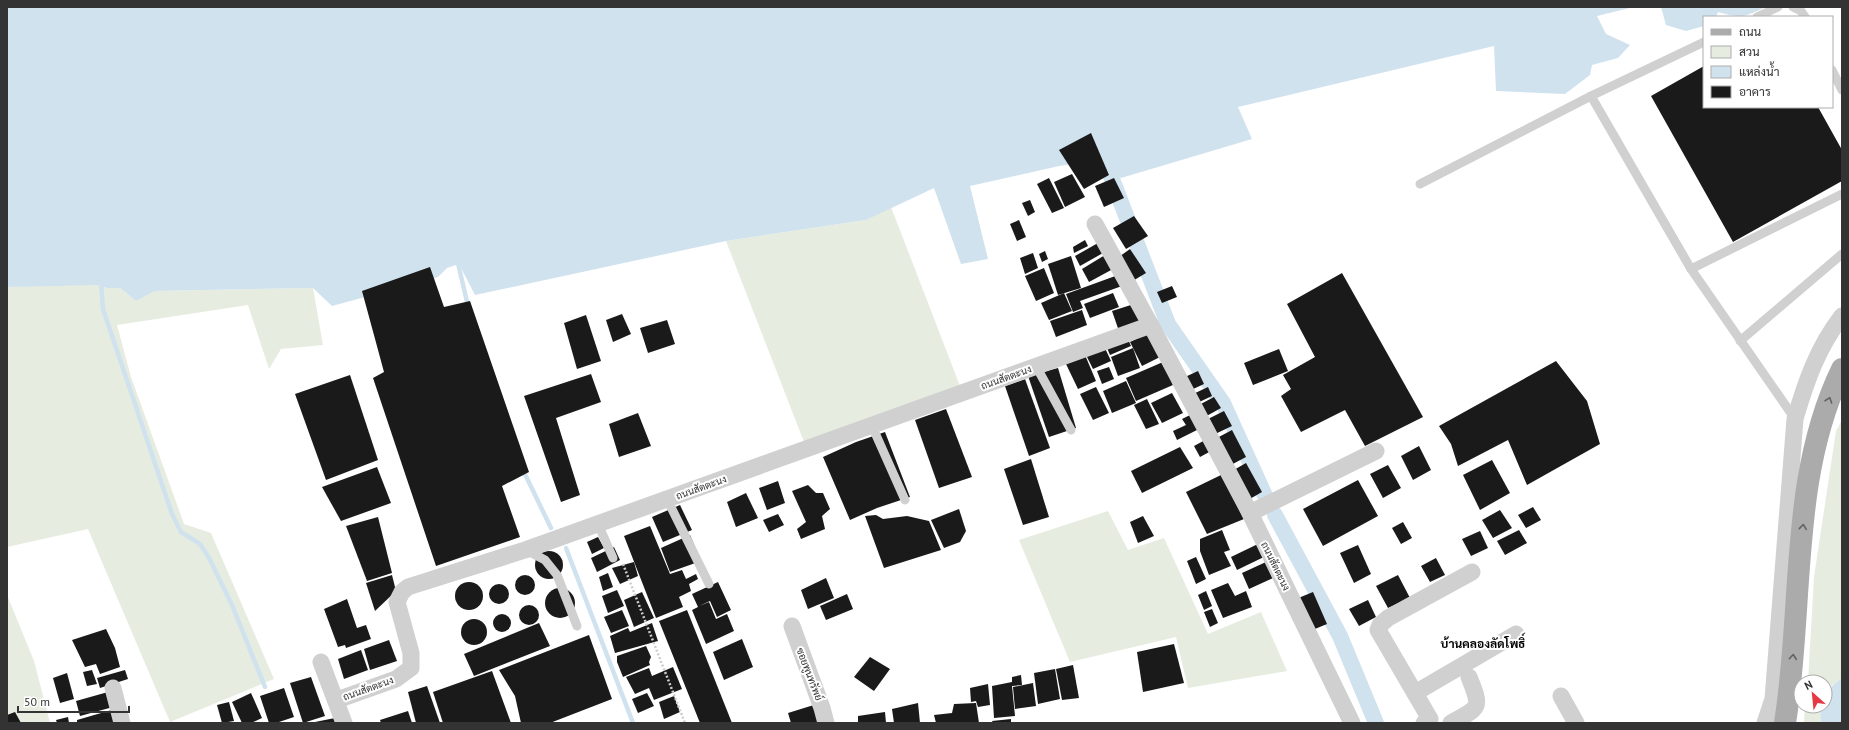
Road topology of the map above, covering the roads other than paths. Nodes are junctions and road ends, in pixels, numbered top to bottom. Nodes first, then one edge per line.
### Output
1 (1778, 7) edge
2 (1794, 7) edge
3 (1759, 16) edge
4 (1804, 16) edge
5 (1703, 42) edge
6 (1833, 72) edge
7 (1842, 90) edge
8 (1591, 96) junction
9 (1420, 184) dead end
10 (1842, 194) edge
11 (1095, 224) dead end
12 (1842, 254) edge
13 (1691, 269) junction
14 (1842, 316) edge
15 (1151, 326) junction
16 (1740, 341) junction
17 (1036, 366) junction
18 (1842, 369) edge
19 (1795, 419) junction
20 (872, 426) junction
21 (1071, 430) dead end
22 (1376, 450) dead end
23 (667, 499) junction
24 (905, 500) dead end
25 (1250, 513) junction
26 (598, 524) junction
27 (525, 550) junction
28 (616, 558) road end
29 (1472, 572) dead end
30 (709, 584) dead end
31 (577, 626) dead end
32 (792, 626) dead end
33 (1516, 634) dead end
34 (321, 662) dead end
35 (1469, 677) dead end
36 (113, 688) dead end
37 (1415, 693) junction
38 (1561, 696) dead end
39 (337, 700) junction
40 (1429, 722) edge
41 (122, 723) edge
42 (344, 723) edge
43 (826, 723) edge
44 (1352, 723) edge
45 (1451, 723) edge
46 (1576, 723) edge
47 (1765, 723) edge
48 (1784, 723) edge

1 - 3 lane
2 - 4 lane
5 - 8 lane
6 - 7 lane
8 - 9 lane
8 - 13 lane
10 - 13 lane
11 - 15 street, ถนนสัตตะนง
12 - 16 lane
13 - 16 lane
14 - 19 street
15 - 17 street, ถนนสัตตะนง
15 - 25 street, ถนนสัตตะนง
16 - 19 lane
17 - 20 street, ถนนสัตตะนง
17 - 21 lane
48 -> 18 main road
19 - 47 street
20 - 23 street, ถนนสัตตะนง
20 - 24 lane
22 - 25 street
23 - 26 street, ถนนสัตตะนง
23 - 30 lane
25 - 44 street, ถนนสัตตะนง
26 - 27 street, ถนนสัตตะนง
26 - 28 lane
27 - 31 lane
27 - 39 street, ถนนสัตตะนง
29 - 37 street
32 - 43 street, ซอยพูนทรัพย์
33 - 37 street
34 - 39 street
35 - 45 street
36 - 41 street
37 - 40 street
38 - 46 street
39 - 42 street

